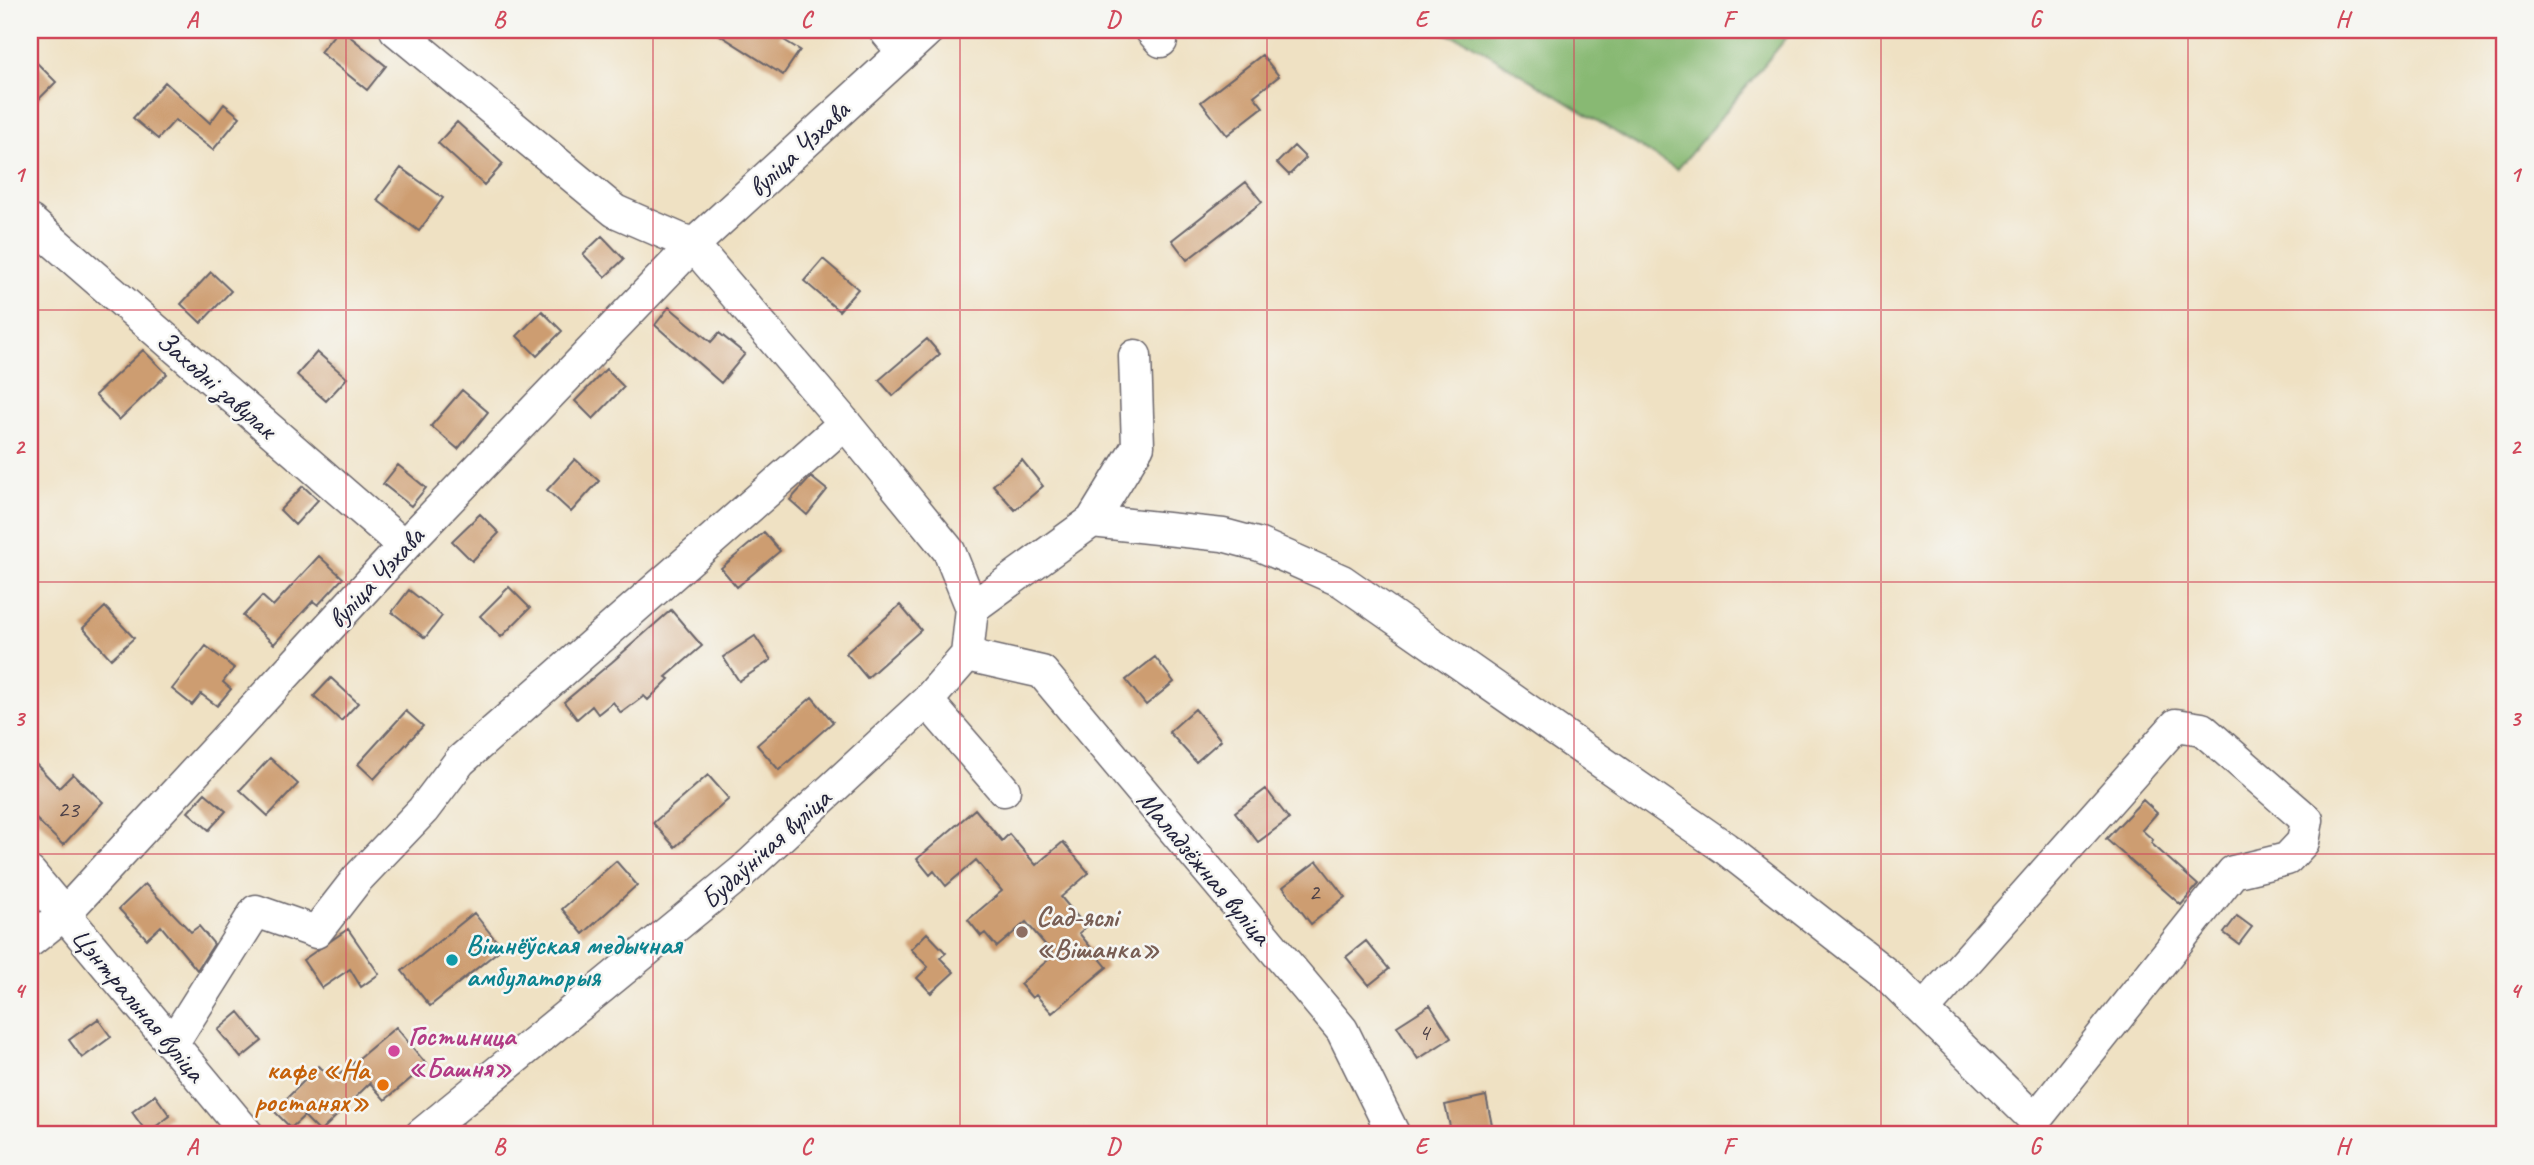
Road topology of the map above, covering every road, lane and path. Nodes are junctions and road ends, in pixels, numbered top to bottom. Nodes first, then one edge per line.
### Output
1 (396, 30) edge
2 (928, 30) edge
3 (894, 41) edge
4 (30, 222) edge
5 (693, 245) junction
6 (1135, 356) dead end
7 (845, 423) junction
8 (1091, 521) junction
9 (404, 546) junction
10 (972, 608) junction
11 (967, 654) junction
12 (927, 701) junction
13 (1004, 790) dead end
14 (30, 873) edge
15 (64, 914) junction
16 (30, 941) edge
17 (1923, 1010) junction
18 (172, 1044) junction
19 (248, 1135) edge
20 (421, 1135) edge
21 (1394, 1135) edge

1 - 5 street
2 - 3 street, вуліца Чэхава
3 - 5 street, вуліца Чэхава
4 - 9 street, Заходні завулак
5 - 7 street
5 - 9 street, вуліца Чэхава
6 - 8 street
7 - 10 street
7 - 18 street
8 - 10 street
8 - 17 street
9 - 15 street, вуліца Чэхава
10 - 11 street
11 - 12 street, Будаўнічая вуліца
11 - 21 street, Маладзёжная вуліца
12 - 13 street
12 - 20 street, Будаўнічая вуліца
14 - 15 street, Цэнтральная вуліца
15 - 16 street, вуліца Чэхава
15 - 18 street, Цэнтральная вуліца
17 - 17 street
18 - 19 street, Цэнтральная вуліца

